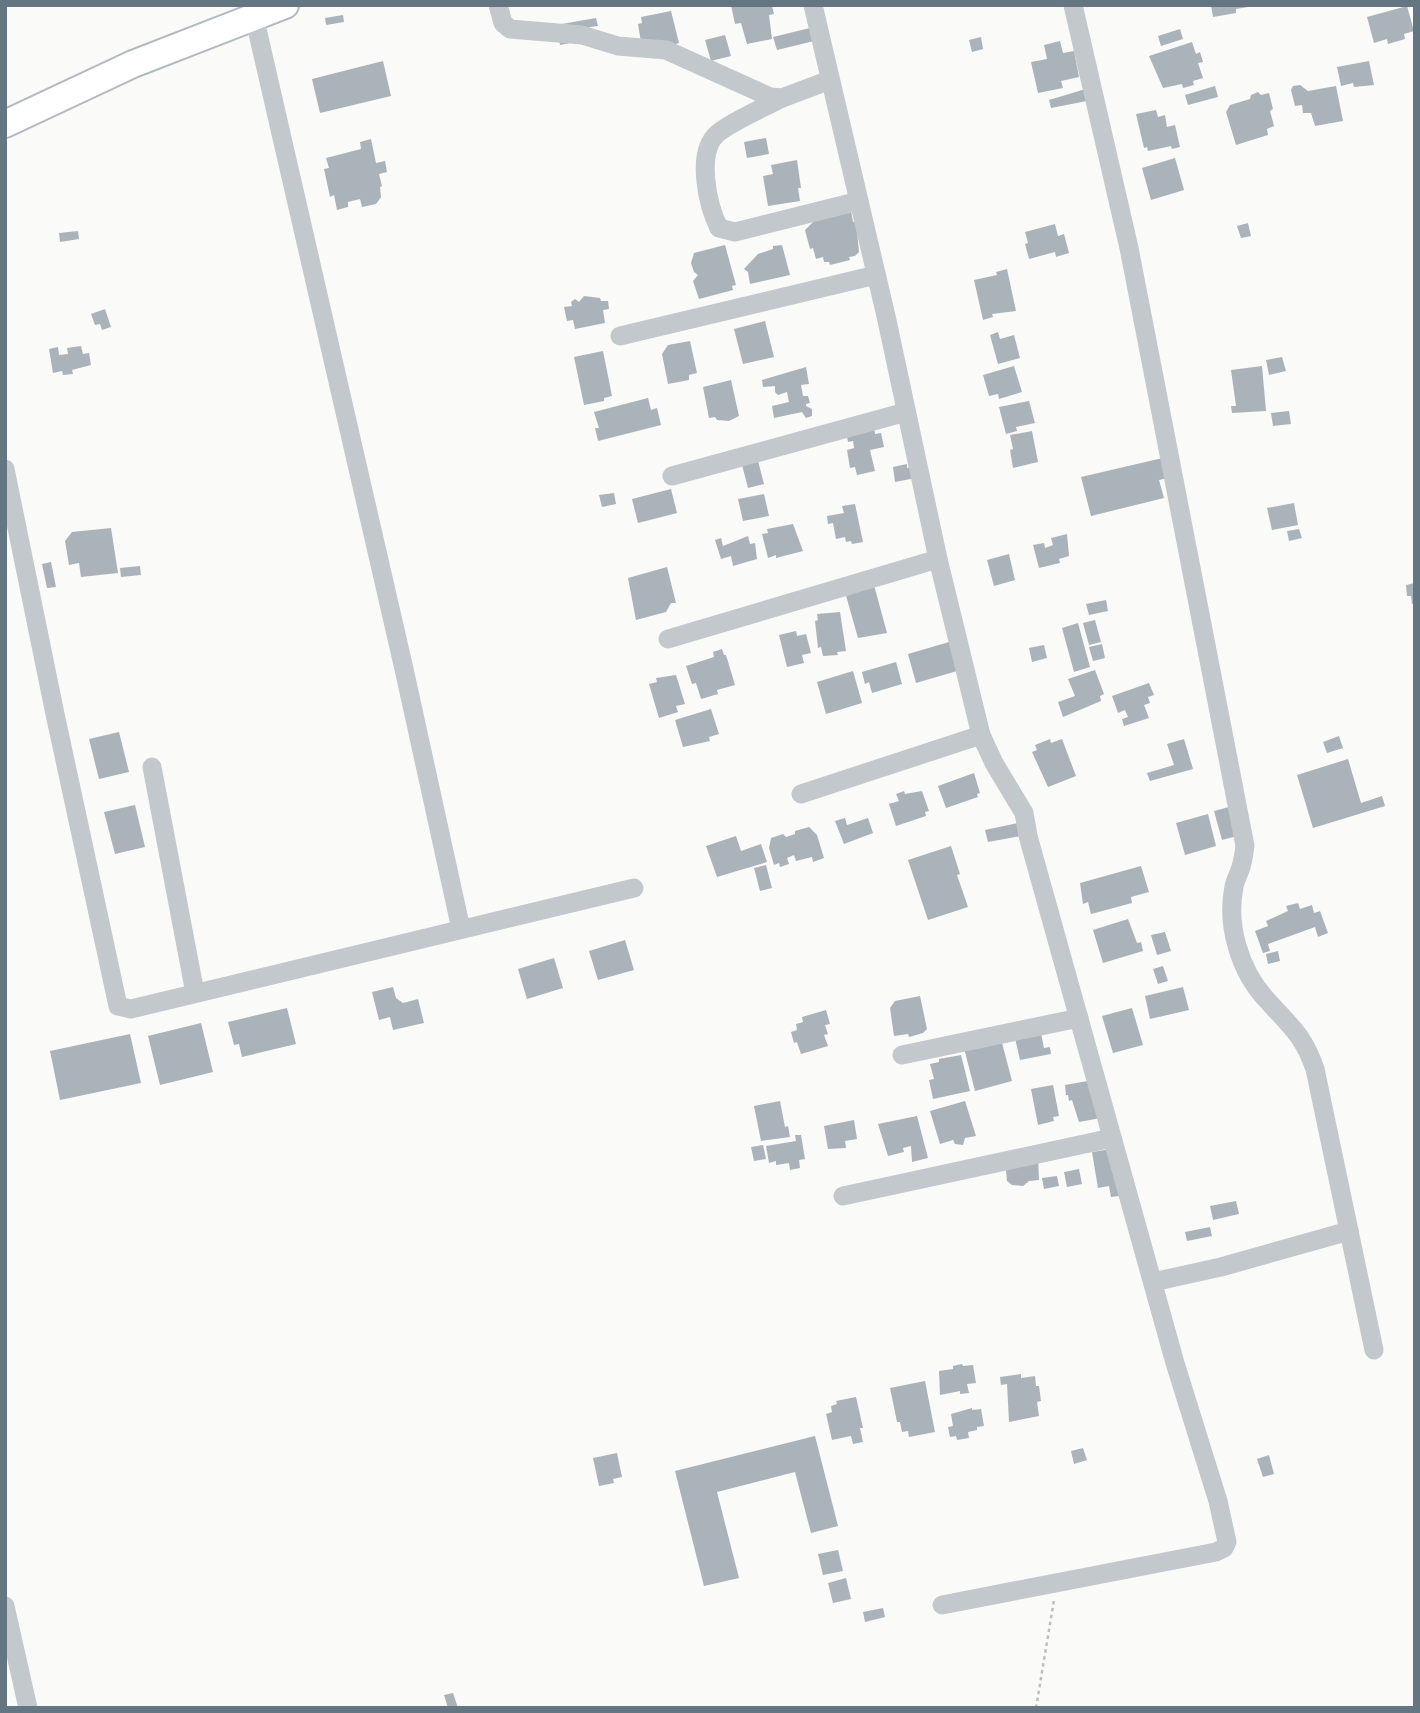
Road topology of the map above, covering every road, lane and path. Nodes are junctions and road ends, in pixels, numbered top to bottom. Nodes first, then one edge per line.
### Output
1 (285, 5) edge
2 (498, 5) edge
3 (813, 5) edge
4 (1073, 5) edge
5 (254, 16) junction
6 (830, 80) junction
7 (782, 98) junction
8 (5, 124) edge
9 (859, 201) junction
10 (876, 275) junction
11 (620, 336) dead end
12 (906, 412) junction
13 (5, 469) edge
14 (672, 476) dead end
15 (938, 559) junction
16 (668, 639) dead end
17 (981, 735) junction
18 (152, 767) dead end
19 (801, 794) dead end
20 (634, 888) dead end
21 (461, 929) junction
22 (195, 993) junction
23 (1079, 1018) junction
24 (902, 1055) dead end
25 (1112, 1138) junction
26 (843, 1196) dead end
27 (1349, 1231) junction
28 (1153, 1282) junction
29 (1374, 1350) dead end
30 (1057, 1583) junction
31 (943, 1605) dead end
32 (5, 1606) edge
33 (28, 1708) edge
34 (1036, 1708) edge

1 - 5 street
2 - 7 street
3 - 6 street
4 - 27 street
5 - 8 street
5 - 21 street
6 - 7 street
6 - 9 street
7 - 9 street
9 - 10 street
10 - 11 street
10 - 12 street
12 - 14 street
12 - 15 street
13 - 22 street
15 - 16 street
15 - 17 street
17 - 19 street
17 - 23 street
18 - 22 street
20 - 21 street
21 - 22 street
23 - 24 street
23 - 25 street
25 - 26 street
25 - 28 street
27 - 28 street
27 - 29 street
28 - 30 street
30 - 31 street
30 - 34 path
32 - 33 street

